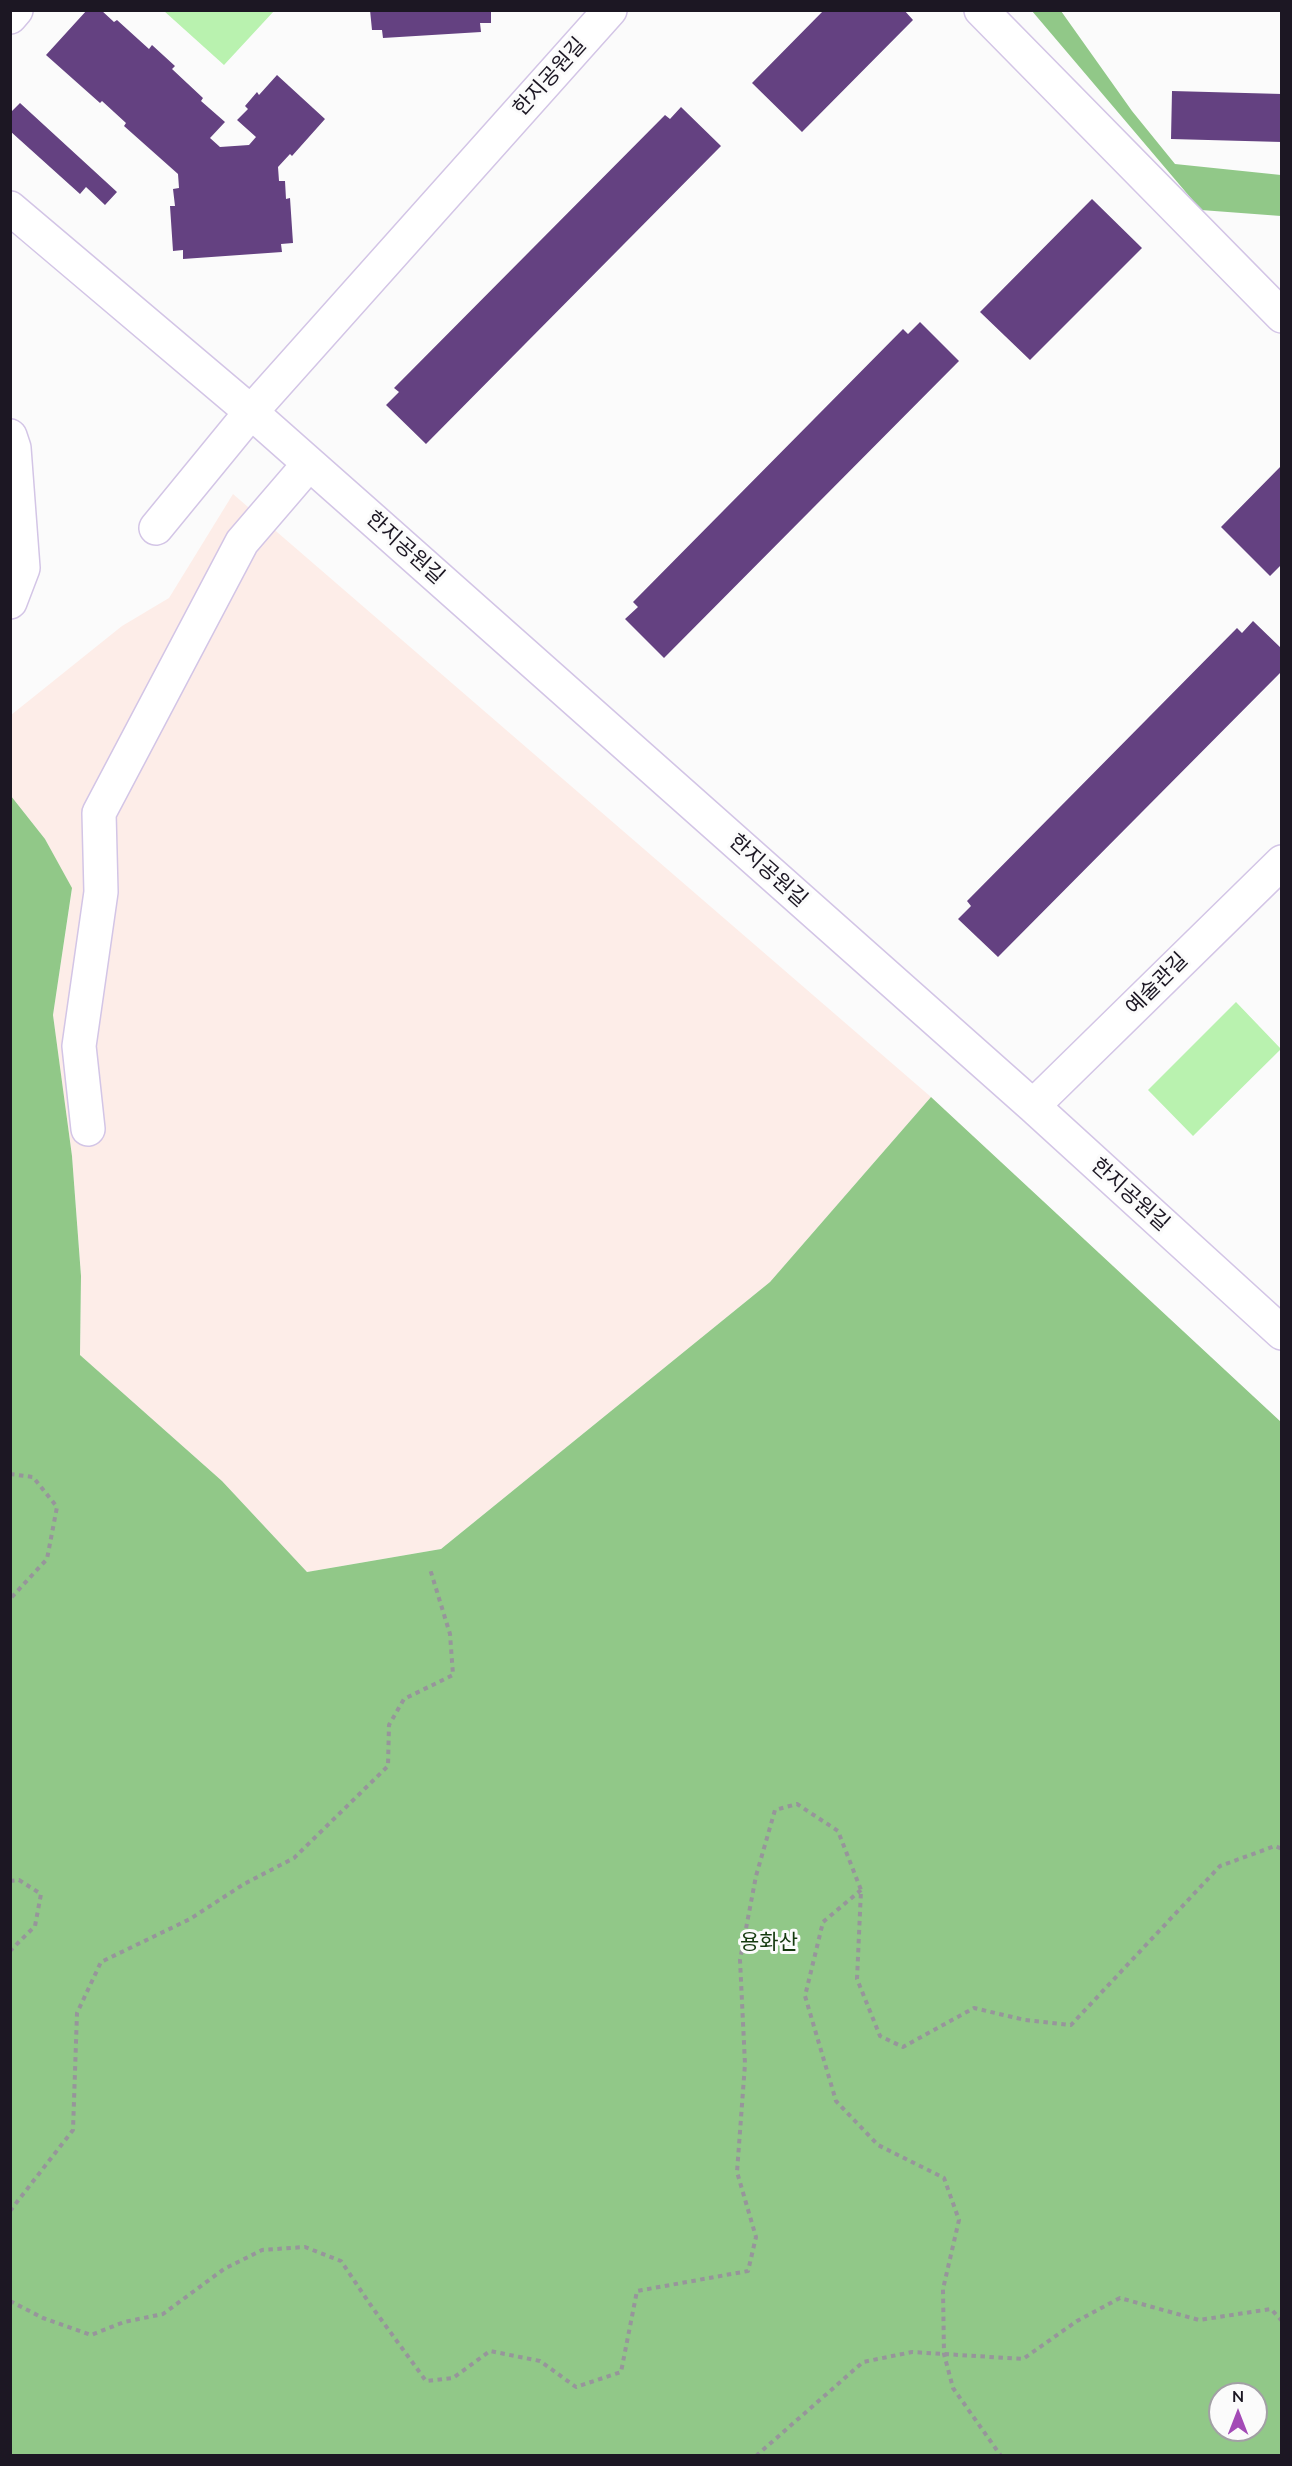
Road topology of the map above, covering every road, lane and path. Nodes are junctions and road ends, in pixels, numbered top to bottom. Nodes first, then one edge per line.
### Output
1 (16, 10) edge
2 (610, 10) edge
3 (981, 10) edge
4 (10, 17) edge
5 (10, 208) edge
6 (1281, 316) edge
7 (251, 412) junction
8 (10, 436) edge
9 (309, 464) junction
10 (156, 528) dead end
11 (10, 602) edge
12 (1281, 862) edge
13 (1033, 1106) junction
14 (88, 1129) dead end
15 (1281, 1333) edge
16 (10, 1474) edge
17 (430, 1569) dead end
18 (10, 1599) edge
19 (1281, 1849) edge
20 (10, 1881) edge
21 (861, 1890) junction
22 (10, 1951) edge
23 (10, 2211) edge
24 (10, 2301) edge
25 (1281, 2321) edge
26 (944, 2354) junction
27 (756, 2456) edge
28 (1001, 2456) edge

1 - 4 street
2 - 7 street, 한지공원길
3 - 6 street
5 - 7 street, 한지공원길
7 - 9 street, 한지공원길
7 - 10 street
8 - 11 street
9 - 13 street, 한지공원길
9 - 14 street
12 - 13 street, 예술관길
13 - 15 street, 한지공원길
16 - 18 path
17 - 23 path
19 - 21 path
20 - 22 path
21 - 24 path
21 - 26 path
25 - 26 path
26 - 27 path
26 - 28 path

